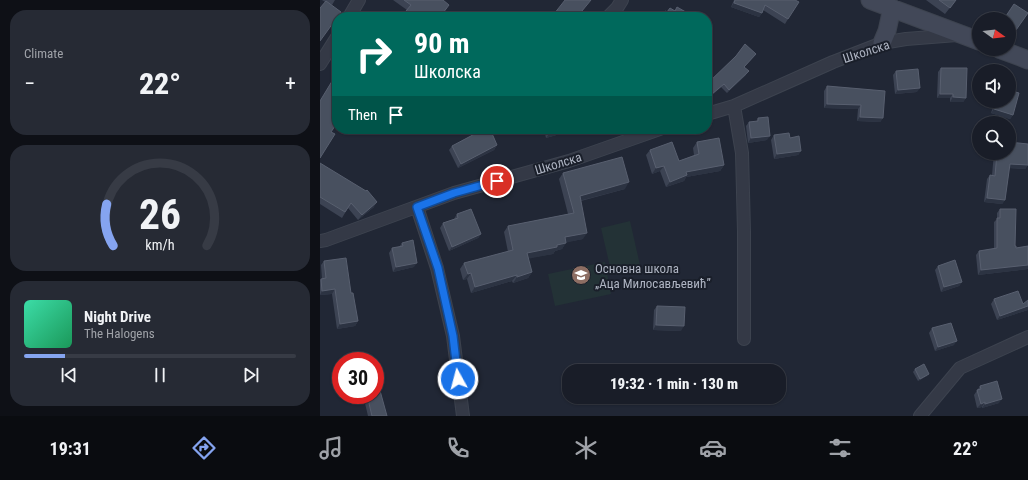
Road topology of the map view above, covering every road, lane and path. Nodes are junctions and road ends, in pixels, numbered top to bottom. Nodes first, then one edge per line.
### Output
1 (359, 0) edge
2 (622, 0) edge
3 (870, 0) edge
4 (892, 8) junction
5 (352, 12) edge
6 (613, 12) edge
7 (963, 35) junction
8 (972, 38) edge
9 (882, 43) junction
10 (332, 44) edge
11 (1016, 55) edge
12 (1028, 60) edge
13 (320, 64) edge
14 (734, 106) junction
15 (712, 113) edge
16 (645, 134) edge
17 (417, 207) junction
18 (320, 241) edge
19 (1028, 337) edge
20 (744, 339) dead end
21 (463, 416) edge
22 (920, 416) edge

1 - 5 street
2 - 6 street
3 - 4 street
4 - 7 street
4 - 9 street
7 - 8 street
7 - 9 street, Школска
9 - 14 street, Школска
10 - 13 street
11 - 12 street
14 - 15 street, Школска
14 - 20 street
16 - 17 street, Школска
17 - 18 street, Школска
17 - 21 street
19 - 22 street

